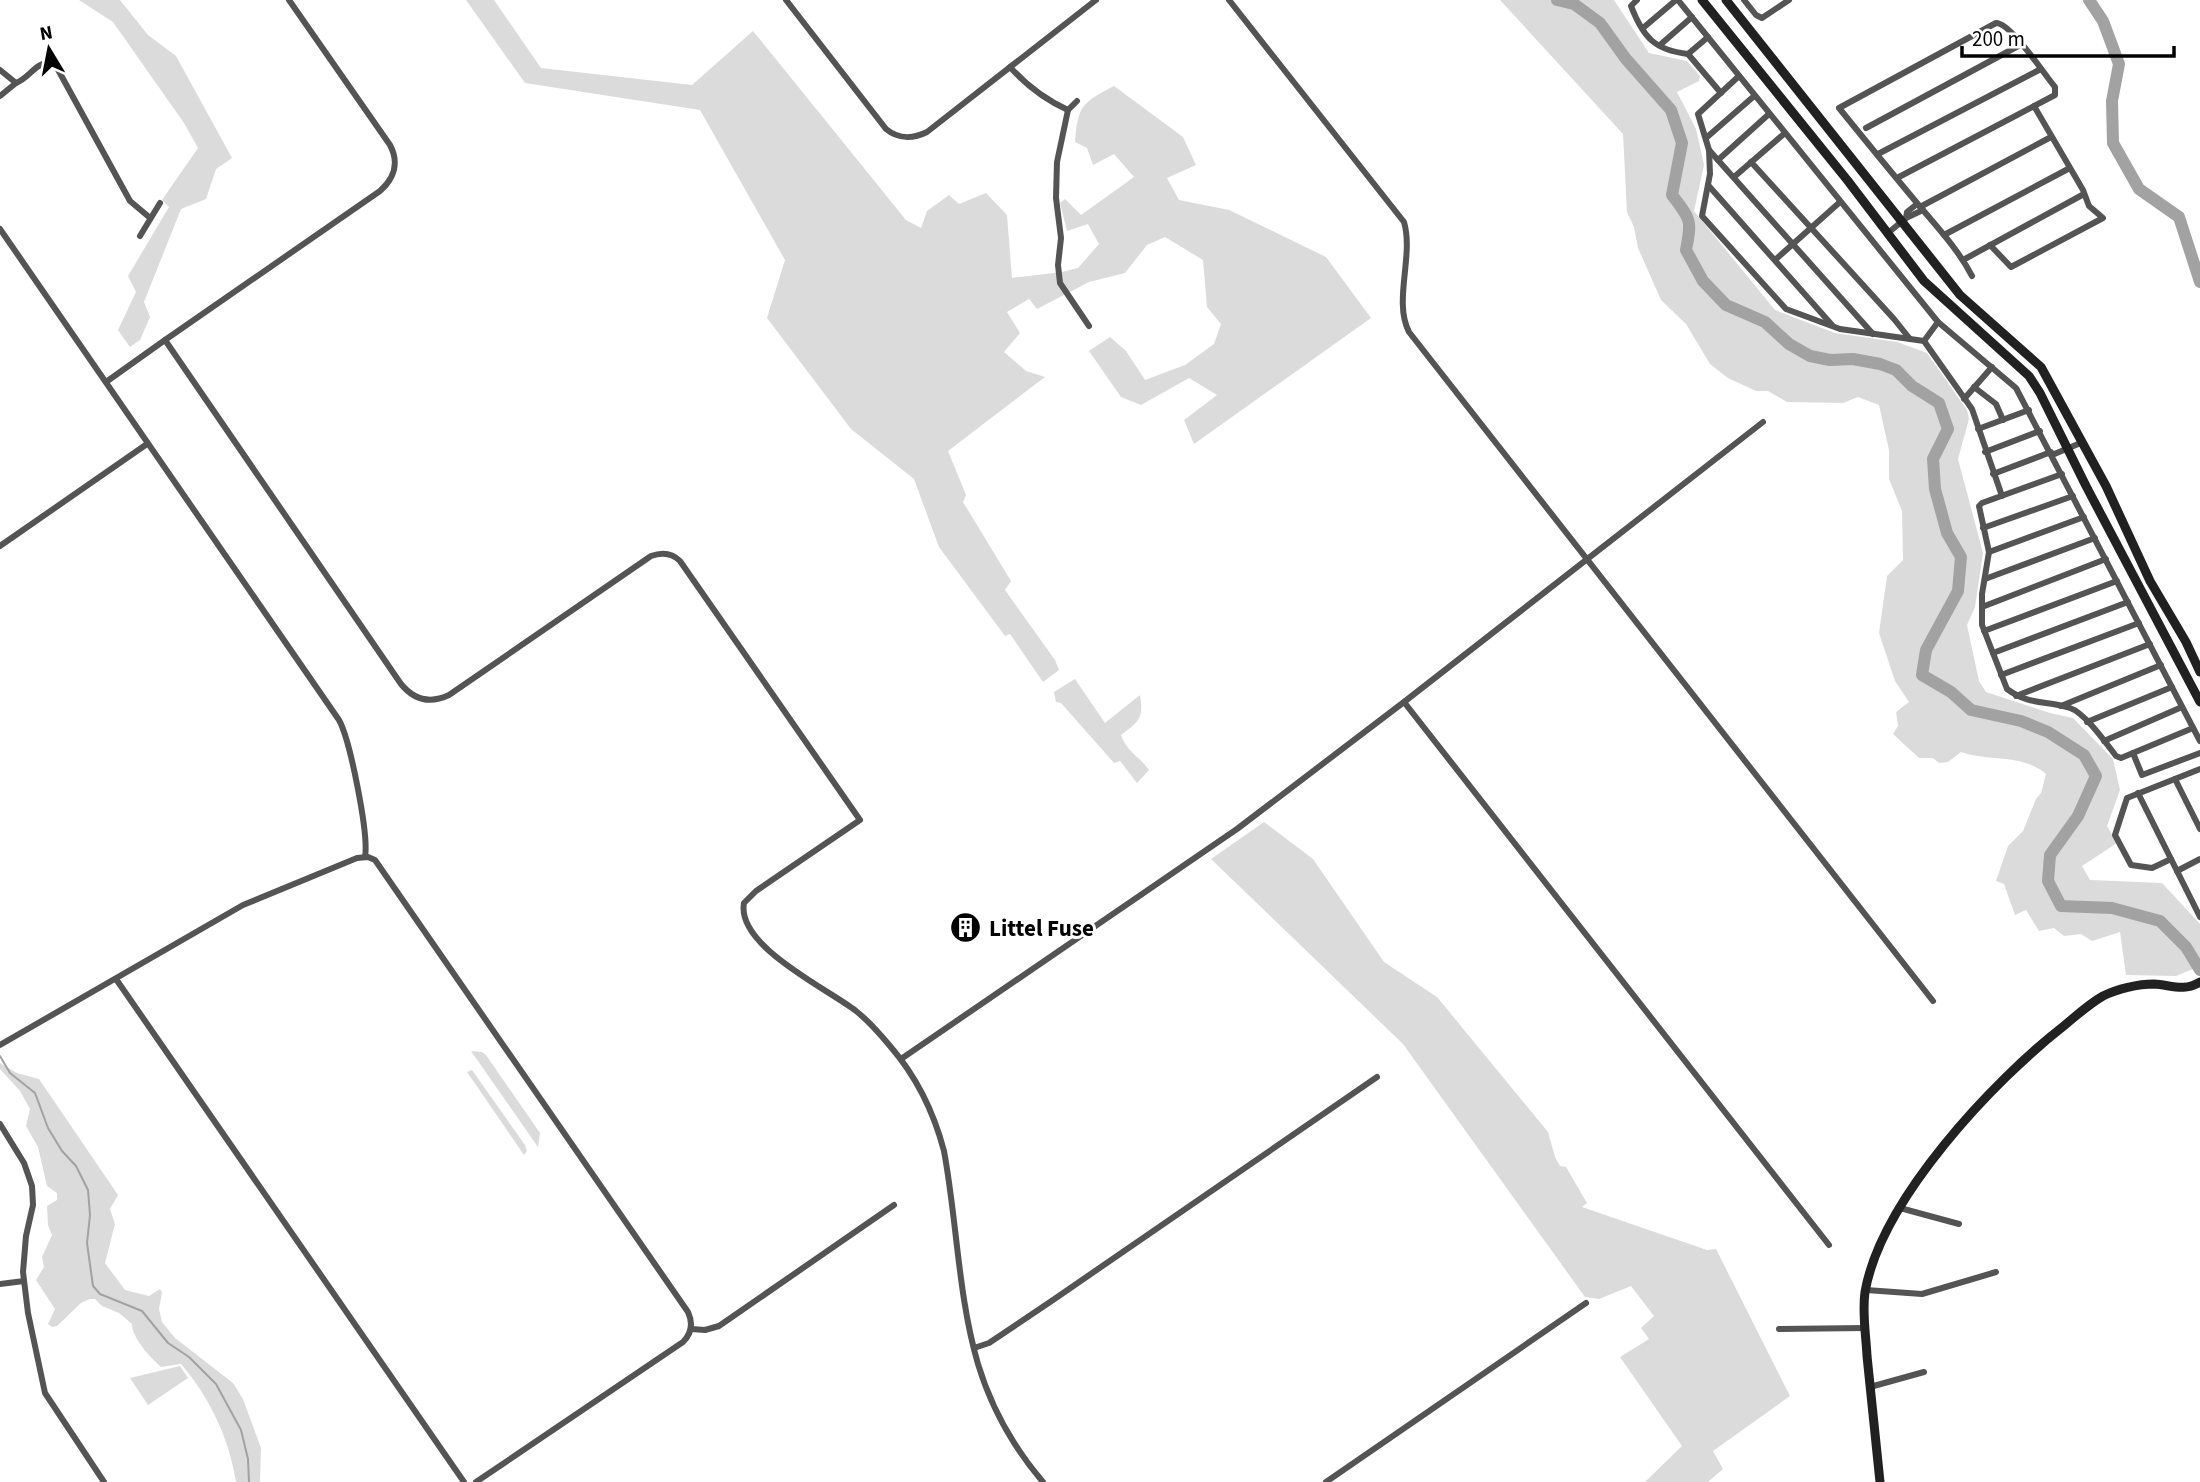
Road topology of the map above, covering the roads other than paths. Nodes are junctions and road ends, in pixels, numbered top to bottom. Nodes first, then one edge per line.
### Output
1 (289, 0) edge
2 (786, 0) edge
3 (1096, 0) edge
4 (1229, 0) edge
5 (1637, 0) edge
6 (1677, 0) edge
7 (1702, 0) edge
8 (1726, 0) edge
9 (1744, 0) edge
10 (1784, 2) edge
11 (1692, 17) junction
12 (1643, 28) junction
13 (1708, 37) junction
14 (2022, 44) junction
15 (1660, 45) dead end
16 (1688, 54) junction
17 (1010, 67) junction
18 (0, 69) edge
19 (2041, 69) junction
20 (1739, 76) junction
21 (16, 83) junction
22 (1721, 93) junction
23 (0, 96) edge
24 (1753, 97) dead end
25 (1077, 101) dead end
26 (2034, 106) junction
27 (1068, 110) junction
28 (1769, 114) junction
29 (1866, 128) dead end
30 (1785, 133) junction
31 (2051, 137) junction
32 (1706, 138) junction
33 (1709, 150) junction
34 (1878, 154) dead end
35 (1718, 160) junction
36 (1751, 162) junction
37 (2068, 169) junction
38 (1734, 177) junction
39 (1897, 178) junction
40 (1708, 186) junction
41 (2084, 194) junction
42 (1840, 202) junction
43 (160, 203) dead end
44 (1920, 207) junction
45 (149, 217) junction
46 (1903, 220) junction
47 (1812, 228) junction
48 (0, 229) edge
49 (1888, 233) junction
50 (1944, 235) junction
51 (140, 236) dead end
52 (1793, 244) junction
53 (1990, 245) junction
54 (1775, 260) junction
55 (1964, 260) junction
56 (1972, 276) dead end
57 (1938, 323) junction
58 (1089, 326) dead end
59 (1832, 326) junction
60 (1873, 334) junction
61 (1910, 339) junction
62 (166, 340) junction
63 (1924, 341) junction
64 (1992, 367) junction
65 (106, 382) junction
66 (1974, 387) junction
67 (1964, 399) junction
68 (2029, 410) junction
69 (2003, 420) junction
70 (1763, 422) dead end
71 (1978, 429) junction
72 (2039, 431) junction
73 (2083, 442) junction
74 (148, 444) junction
75 (2068, 449) junction
76 (1985, 452) junction
77 (2052, 456) junction
78 (1993, 474) junction
79 (2062, 474) junction
80 (2002, 496) junction
81 (2073, 496) junction
82 (2084, 517) junction
83 (1983, 528) junction
84 (2095, 538) junction
85 (0, 545) edge
86 (1989, 552) junction
87 (1587, 559) junction
88 (2106, 559) junction
89 (1985, 579) junction
90 (2117, 581) junction
91 (2128, 601) junction
92 (1982, 607) junction
93 (2139, 622) junction
94 (1984, 631) junction
95 (2150, 643) junction
96 (1993, 653) junction
97 (2161, 665) junction
98 (2200, 672) edge
99 (2001, 675) junction
100 (2172, 687) junction
101 (2016, 696) junction
102 (1404, 702) junction
103 (2200, 702) edge
104 (2059, 707) junction
105 (2182, 707) junction
106 (2087, 722) junction
107 (2193, 728) junction
108 (2104, 741) junction
109 (2200, 741) edge
110 (2133, 753) junction
111 (2200, 753) edge
112 (2200, 769) edge
113 (2175, 779) junction
114 (2138, 793) junction
115 (2200, 829) edge
116 (365, 856) junction
117 (2171, 859) junction
118 (2200, 859) edge
119 (2177, 871) junction
120 (2200, 917) edge
121 (116, 979) junction
122 (2200, 982) edge
123 (1933, 1001) dead end
124 (0, 1045) edge
125 (901, 1059) junction
126 (1377, 1077) dead end
127 (0, 1125) edge
128 (894, 1205) dead end
129 (1900, 1208) junction
130 (1959, 1224) dead end
131 (1829, 1245) dead end
132 (1996, 1272) dead end
133 (24, 1281) junction
134 (0, 1284) edge
135 (1866, 1290) junction
136 (1586, 1303) dead end
137 (1865, 1328) junction
138 (691, 1329) junction
139 (1779, 1329) dead end
140 (974, 1348) junction
141 (1924, 1372) dead end
142 (1870, 1387) junction
143 (104, 1482) edge
144 (464, 1482) edge
145 (476, 1482) edge
146 (1042, 1482) edge
147 (1326, 1482) edge
148 (1880, 1482) edge

1 - 62 street
2 - 17 street
3 - 17 street
4 - 87 street
5 - 12 street
6 - 11 street
6 - 12 street
7 - 49 street
8 - 46 street
9 - 10 street
11 - 13 street
11 - 15 street
12 - 16 street
13 - 16 street
13 - 20 street
14 - 19 street
14 - 29 street
14 - 39 street
16 - 22 street
17 - 27 street
18 - 21 street
19 - 26 street
19 - 34 street
20 - 22 street
20 - 28 street
21 - 23 street
21 - 45 street
22 - 32 street
24 - 32 street
25 - 27 street
26 - 31 street
26 - 39 street
27 - 58 street
28 - 30 street
28 - 35 street
30 - 36 street
30 - 42 street
31 - 37 street
31 - 44 street
32 - 33 street
33 - 35 street
33 - 40 street
35 - 38 street
36 - 38 street
36 - 47 street
37 - 41 street
37 - 50 street
38 - 52 street
39 - 44 street
40 - 54 street
40 - 59 street
41 - 53 street
41 - 53 street
42 - 47 street
42 - 57 street
43 - 45 street
44 - 46 street
44 - 50 street
45 - 51 street
46 - 49 street
46 - 73 street
47 - 52 street
47 - 61 street
48 - 65 street
49 - 75 street
50 - 55 street
52 - 54 street
52 - 60 street
53 - 55 street
54 - 59 street
55 - 56 street
57 - 63 street
57 - 64 street
59 - 60 street
60 - 61 street
61 - 63 street
62 - 65 street
62 - 125 street
63 - 67 street
64 - 66 street
64 - 68 street
65 - 74 street
66 - 67 street
66 - 69 street
67 - 71 street
68 - 69 street
68 - 72 street
69 - 71 street
70 - 87 street
71 - 76 street
72 - 76 street
72 - 77 street
73 - 75 street
73 - 98 street
74 - 85 street
74 - 116 street
75 - 77 street
75 - 103 street
76 - 78 street
77 - 78 street
77 - 79 street
78 - 80 street
79 - 80 street
79 - 81 street
80 - 83 street
81 - 82 street
81 - 83 street
82 - 84 street
82 - 86 street
83 - 86 street
84 - 88 street
84 - 89 street
86 - 89 street
87 - 102 street
87 - 123 street
88 - 90 street
88 - 92 street
89 - 92 street
90 - 91 street
90 - 94 street
91 - 93 street
91 - 96 street
92 - 94 street
93 - 95 street
93 - 99 street
94 - 96 street
95 - 97 street
95 - 101 street
96 - 99 street
97 - 100 street
97 - 104 street
99 - 101 street
100 - 105 street
100 - 106 street
101 - 104 street
102 - 125 street
102 - 131 street
104 - 106 street
105 - 107 street
105 - 108 street
106 - 108 street
107 - 109 street
107 - 110 street
108 - 110 street
110 - 111 street
112 - 113 street
113 - 114 street
113 - 115 street
114 - 117 street
114 - 117 street
116 - 121 street
116 - 138 street
117 - 119 street
118 - 119 street
119 - 120 street
121 - 124 street
121 - 144 street
122 - 129 street
125 - 140 street
126 - 140 street
127 - 133 street
128 - 138 street
129 - 130 street
129 - 135 street
132 - 135 street
133 - 134 street
133 - 143 street
135 - 137 street
136 - 147 street
137 - 139 street
137 - 142 street
138 - 145 street
140 - 146 street
141 - 142 street
142 - 148 street

